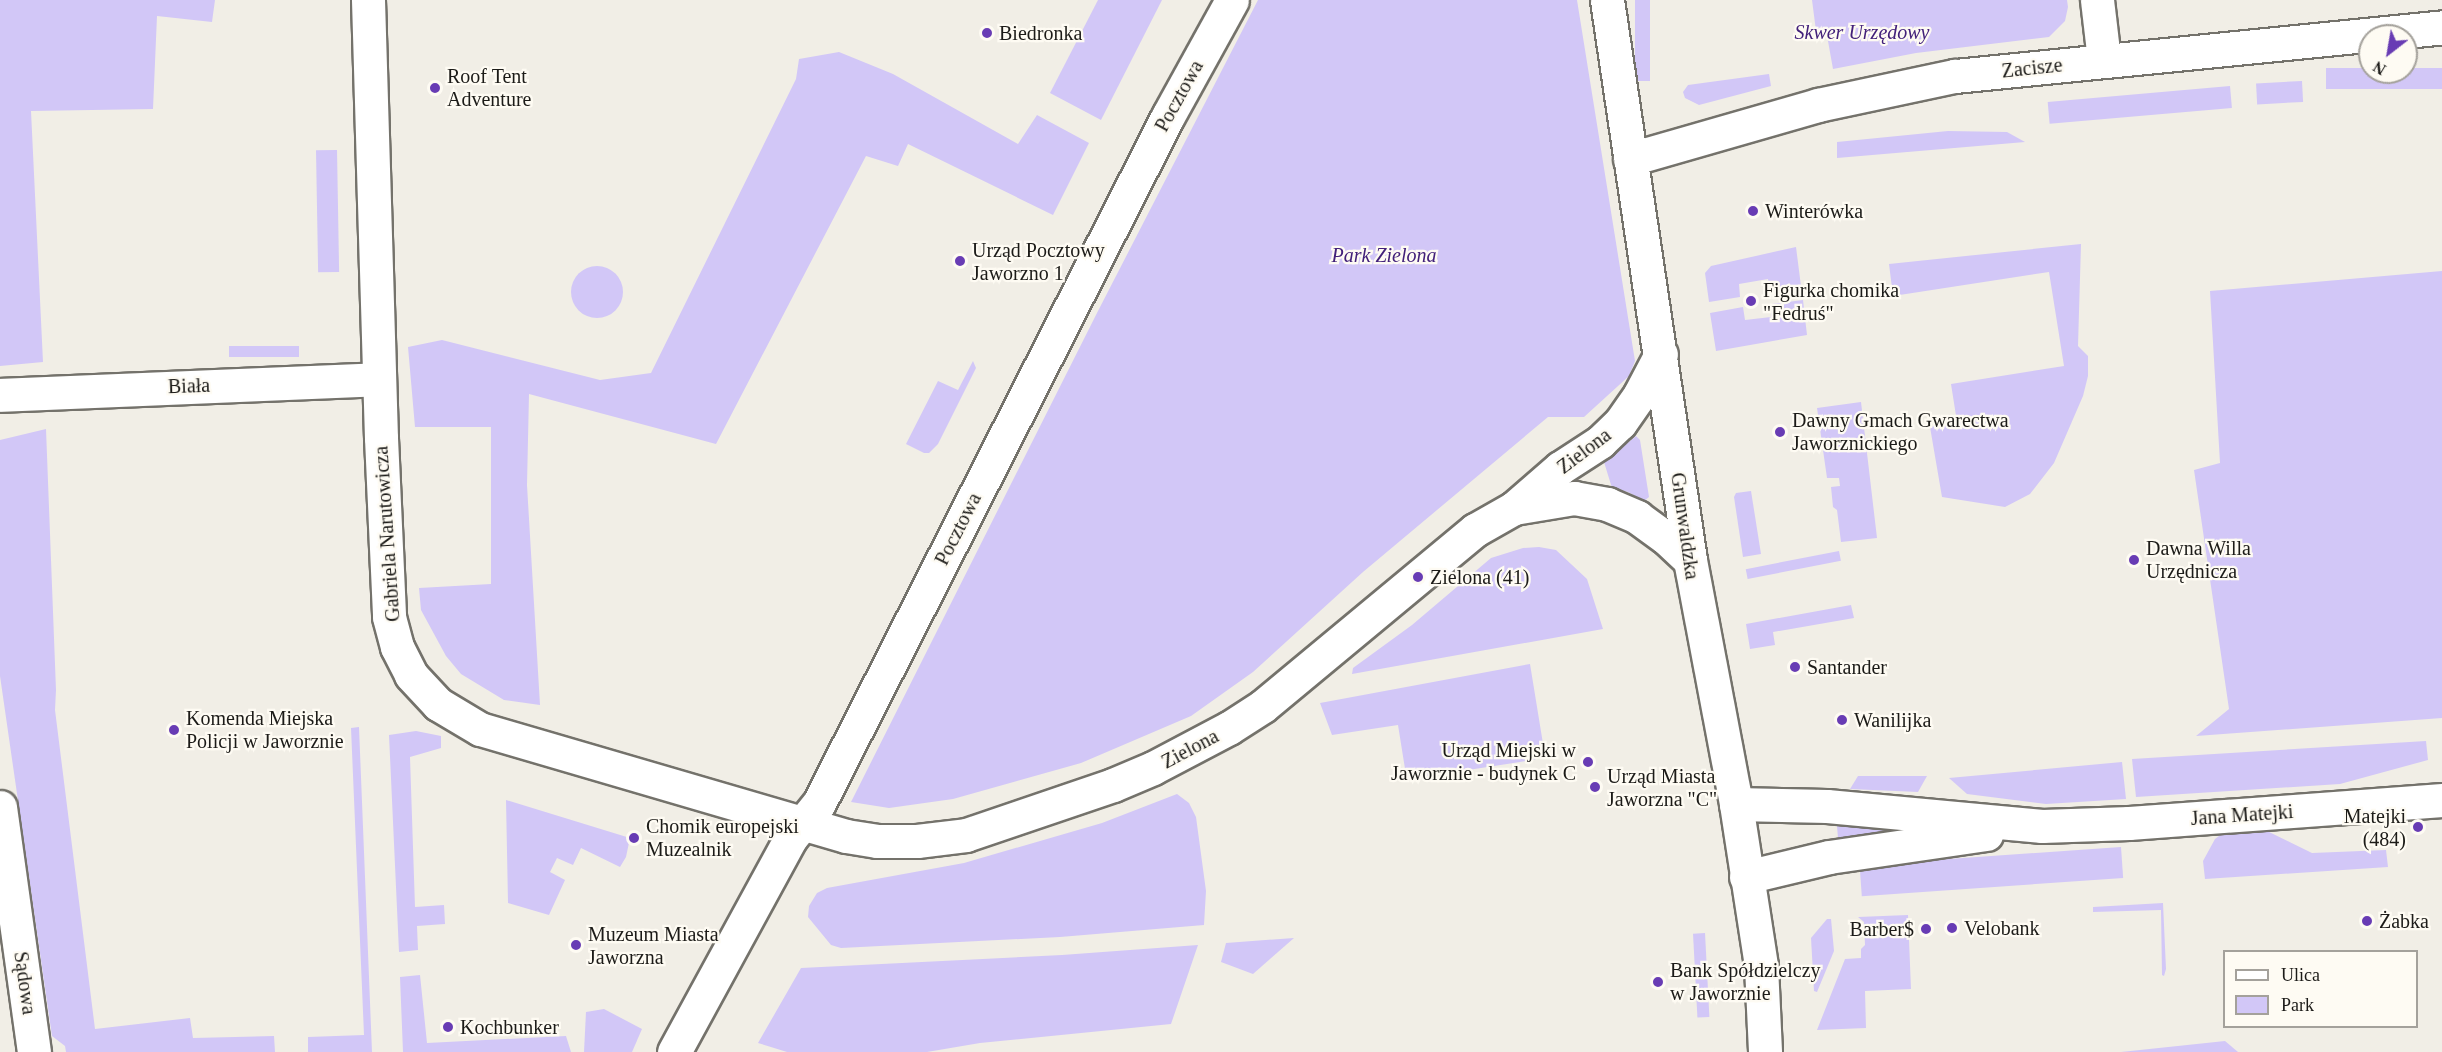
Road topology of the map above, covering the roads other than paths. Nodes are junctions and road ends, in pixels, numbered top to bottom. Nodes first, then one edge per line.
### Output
1 (368, 0) edge
2 (1232, 0) edge
3 (1607, 0) edge
4 (2097, 0) edge
5 (2442, 27) edge
6 (2104, 60) junction
7 (1630, 159) junction
8 (1661, 354) junction
9 (379, 379) junction
10 (0, 394) edge
11 (1514, 507) junction
12 (1690, 560) junction
13 (2442, 800) edge
14 (1736, 804) junction
15 (0, 807) edge
16 (2042, 826) junction
17 (796, 831) junction
18 (1746, 877) junction
19 (10, 941) edge
20 (34, 1052) edge
21 (674, 1052) edge
22 (1765, 1052) edge

1 - 9 street, Gabriela Narutowicza
2 - 17 street, Pocztowa
3 - 7 street, Grunwaldzka
4 - 6 street
5 - 6 street, Zacisze
6 - 7 street, Zacisze
7 - 8 street, Grunwaldzka
8 - 11 street, Zielona
8 - 12 street, Grunwaldzka
9 - 10 street, Biała
9 - 17 street, Gabriela Narutowicza
11 - 12 street, Zielona
11 - 17 street, Zielona
12 - 14 street, Grunwaldzka
13 - 16 street, Jana Matejki
14 - 16 street, Jana Matejki
14 - 18 street, Grunwaldzka
15 - 19 street, Sądowa
16 - 18 street, Jana Matejki
17 - 21 street, Pocztowa
18 - 22 street, Grunwaldzka
19 - 20 street, Sądowa

